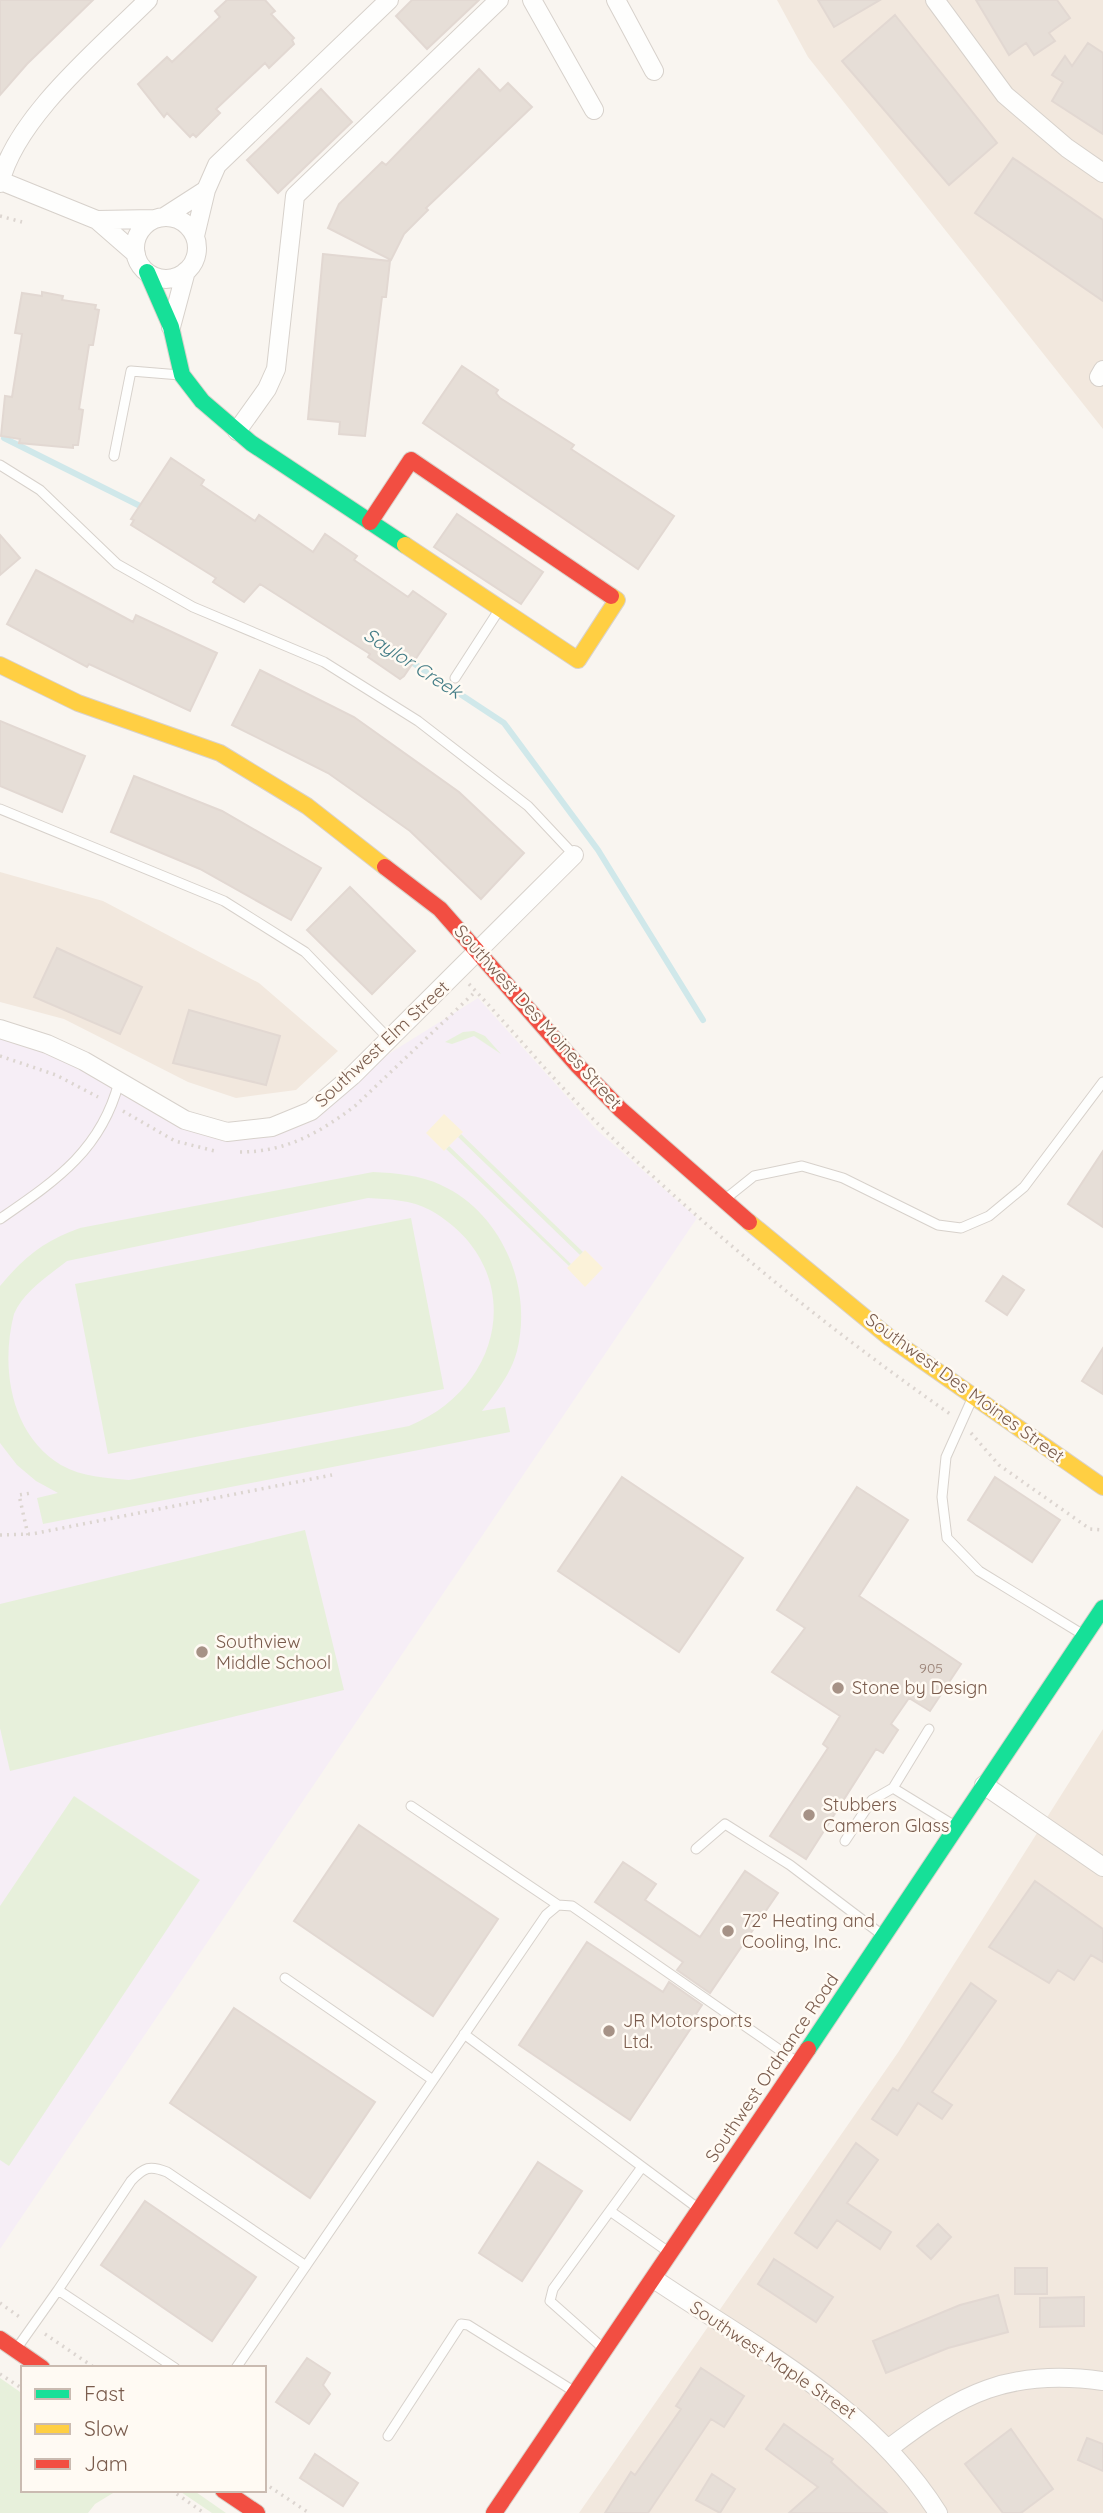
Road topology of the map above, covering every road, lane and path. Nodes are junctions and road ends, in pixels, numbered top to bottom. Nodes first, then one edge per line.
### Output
1 (148, 0) edge
2 (389, 0) edge
3 (499, 0) edge
4 (532, 0) edge
5 (616, 0) edge
6 (935, 0) edge
7 (654, 71) dead end
8 (594, 110) dead end
9 (3, 159) edge
10 (1103, 173) edge
11 (0, 182) edge
12 (206, 190) junction
13 (0, 216) edge
14 (160, 218) junction
15 (97, 220) junction
16 (22, 222) dead end
17 (195, 236) junction
18 (136, 254) junction
19 (186, 271) junction
20 (147, 272) junction
21 (171, 327) junction
22 (182, 375) junction
23 (237, 431) junction
24 (114, 456) dead end
25 (0, 465) edge
26 (370, 522) junction
27 (500, 608) junction
28 (0, 665) edge
29 (455, 678) dead end
30 (0, 809) edge
31 (574, 855) joint
32 (479, 952) junction
33 (497, 973) junction
34 (0, 1029) edge
35 (389, 1039) junction
36 (0, 1056) edge
37 (120, 1082) junction
38 (1103, 1082) edge
39 (112, 1105) junction
40 (220, 1152) dead end
41 (230, 1152) dead end
42 (723, 1201) junction
43 (0, 1219) edge
44 (974, 1395) junction
45 (332, 1475) dead end
46 (1103, 1487) edge
47 (31, 1493) dead end
48 (0, 1535) edge
49 (28, 1535) junction
50 (1103, 1608) edge
51 (1085, 1636) junction
52 (929, 1729) dead end
53 (984, 1785) junction
54 (893, 1787) junction
55 (411, 1806) dead end
56 (956, 1827) junction
57 (845, 1841) dead end
58 (696, 1849) dead end
59 (1103, 1867) edge
60 (558, 1905) junction
61 (883, 1936) junction
62 (285, 1978) dead end
63 (464, 2034) junction
64 (799, 2063) junction
65 (433, 2080) junction
66 (642, 2166) junction
67 (700, 2210) junction
68 (610, 2211) junction
69 (671, 2254) junction
70 (306, 2266) junction
71 (654, 2279) junction
72 (58, 2290) junction
73 (0, 2303) edge
74 (33, 2325) junction
75 (0, 2339) edge
76 (16, 2350) junction
77 (606, 2350) junction
78 (39, 2366) edge
79 (92, 2366) edge
80 (172, 2366) edge
81 (237, 2366) edge
82 (0, 2374) edge
83 (1103, 2381) edge
84 (21, 2388) edge
85 (576, 2393) junction
86 (388, 2436) dead end
87 (888, 2449) junction
88 (266, 2484) edge
89 (174, 2492) edge
90 (226, 2492) edge
91 (204, 2513) edge
92 (257, 2513) edge
93 (309, 2513) edge
94 (494, 2513) edge
95 (938, 2513) edge

1 - 9 street
2 - 12 street
3 - 23 street
4 - 8 street
5 - 7 street
6 - 10 street
9 - 11 street
11 - 15 street
12 - 14 street
12 - 17 street
13 - 16 path
14 - 15 street
14 - 17 street
14 - 18 street
15 - 18 street
17 - 19 street
18 - 20 street
19 - 20 street
19 - 21 street
20 - 21 street
21 - 22 street
22 - 23 street
22 - 24 lane
23 - 26 street
25 - 31 lane
26 - 27 street
26 - 27 street
27 - 29 lane
28 - 32 street, Southwest Des Moines Street
30 - 35 lane
31 - 32 street, Southwest Elm Street
32 - 33 street, Southwest Des Moines Street
32 - 35 street, Southwest Elm Street
33 - 41 path
33 - 42 street, Southwest Des Moines Street
34 - 37 street, Southwest Elm Street
35 - 37 street, Southwest Elm Street
36 - 39 path
37 - 39 lane
38 - 42 lane
39 - 40 path
39 - 43 lane
42 - 44 street, Southwest Des Moines Street
44 - 46 street, Southwest Des Moines Street
44 - 51 lane
45 - 49 path
47 - 49 path
48 - 49 path
50 - 51 street, Southwest Ordnance Road
51 - 53 street, Southwest Ordnance Road
52 - 54 lane
53 - 56 street, Southwest Ordnance Road
53 - 59 street
54 - 56 lane
54 - 57 lane
55 - 60 lane
56 - 61 street, Southwest Ordnance Road
58 - 61 lane
60 - 63 lane
60 - 64 lane
61 - 64 street, Southwest Ordnance Road
62 - 65 lane
63 - 65 lane
63 - 66 lane
64 - 67 street, Southwest Ordnance Road
65 - 70 lane
66 - 67 lane
66 - 68 lane
67 - 69 street, Southwest Ordnance Road
68 - 69 lane
68 - 77 lane
69 - 71 street, Southwest Ordnance Road
70 - 72 lane
70 - 81 lane
71 - 77 street, Southwest Ordnance Road
71 - 87 street, Southwest Maple Street
72 - 74 lane
72 - 80 lane
73 - 74 path
74 - 76 lane
74 - 79 path
75 - 76 street
76 - 78 street
77 - 85 street, Southwest Ordnance Road
82 - 84 path
83 - 87 street
85 - 86 lane
85 - 94 street, Southwest Ordnance Road
87 - 95 street, Southwest Maple Street
88 - 93 path
89 - 91 path
90 - 92 street

